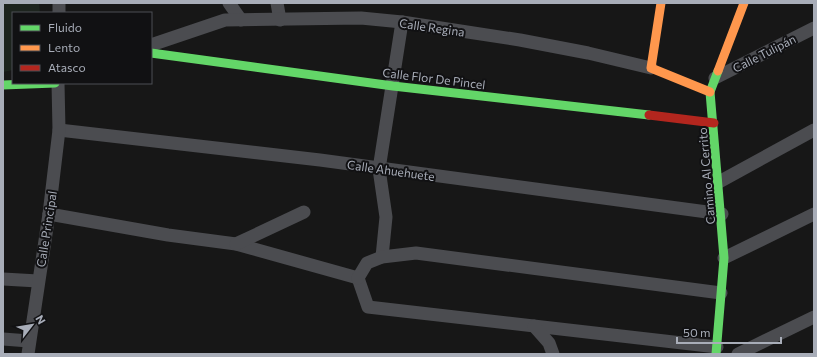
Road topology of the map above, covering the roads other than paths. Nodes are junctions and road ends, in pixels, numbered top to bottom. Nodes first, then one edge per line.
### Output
1 (229, 3) edge
2 (277, 3) edge
3 (661, 3) edge
4 (744, 3) edge
5 (241, 20) junction
6 (280, 20) junction
7 (402, 22) junction
8 (814, 28) edge
9 (152, 45) edge
10 (152, 53) edge
11 (651, 68) junction
12 (715, 78) junction
13 (30, 84) edge
14 (57, 84) edge
15 (3, 85) edge
16 (392, 86) junction
17 (710, 92) junction
18 (714, 123) junction
19 (59, 130) junction
20 (814, 130) edge
21 (379, 169) junction
22 (719, 182) junction
23 (304, 212) dead end
24 (49, 214) junction
25 (722, 214) junction
26 (814, 214) edge
27 (236, 244) junction
28 (382, 257) junction
29 (724, 258) junction
30 (358, 278) junction
31 (3, 279) edge
32 (38, 281) junction
33 (721, 293) junction
34 (814, 317) edge
35 (534, 326) junction
36 (3, 338) edge
37 (29, 348) edge
38 (717, 350) edge
39 (553, 354) edge
40 (738, 354) edge

1 - 5 street
2 - 6 street
3 - 11 main road
4 - 12 main road, Camino Al Cerrito
5 - 6 street, Calle Regina
5 - 9 street, Calle Regina
6 - 7 street, Calle Regina
7 - 11 street, Calle Regina
7 - 16 street
8 - 12 street, Calle Tulipán
10 - 16 main road, Calle Flor De Pincel
11 - 17 main road, Calle Regina
12 - 17 main road, Camino Al Cerrito
13 - 15 main road
14 - 19 street, Calle Principal
16 - 18 main road, Calle Flor De Pincel
16 - 21 street
17 - 18 main road, Camino Al Cerrito
18 - 22 main road, Camino Al Cerrito
19 - 21 street, Calle Ahuehuete
19 - 24 street, Calle Principal
20 - 22 street
21 - 25 street, Calle Ahuehuete
21 - 28 street
22 - 25 main road, Camino Al Cerrito
23 - 27 street
24 - 27 street
24 - 32 street, Calle Principal
25 - 29 main road, Camino Al Cerrito
26 - 29 street
27 - 30 street
28 - 30 street
28 - 33 street
29 - 33 main road, Camino Al Cerrito
30 - 35 street
31 - 32 street
32 - 37 street, Calle Principal
33 - 38 main road, Camino Al Cerrito
34 - 40 street
35 - 38 street
35 - 39 street
36 - 37 street

